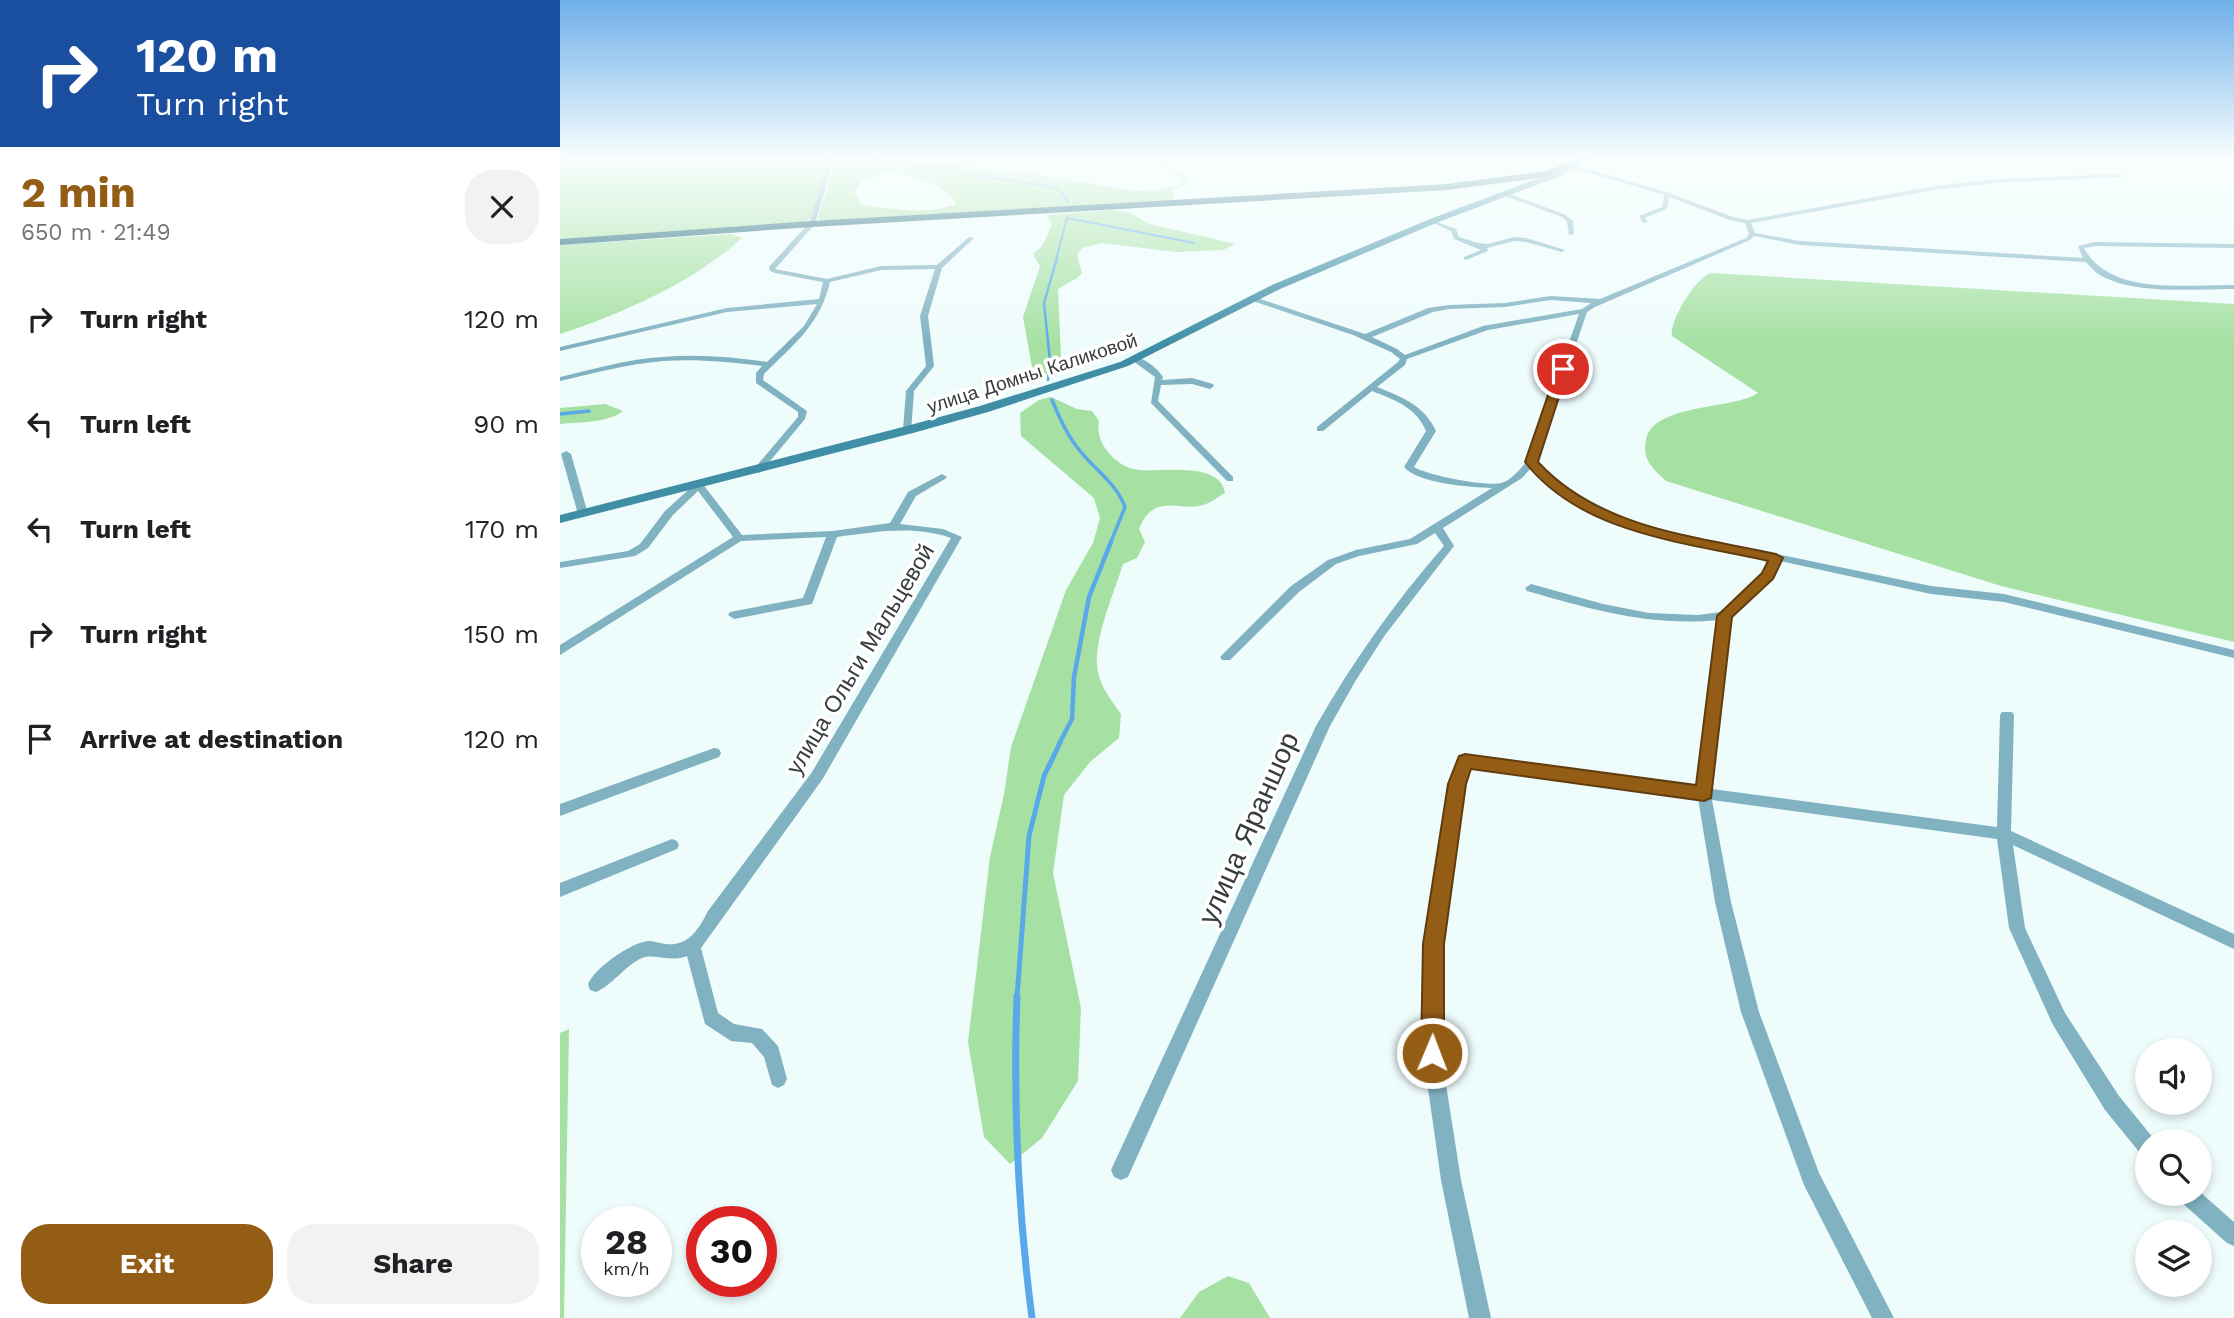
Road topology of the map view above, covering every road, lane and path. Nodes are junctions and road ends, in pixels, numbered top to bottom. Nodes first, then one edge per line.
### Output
1 (813, 221) edge
2 (872, 221) edge
3 (1433, 221) joint
4 (1569, 221) edge
5 (1740, 221) edge
6 (1756, 221) edge
7 (1748, 222) junction
8 (812, 224) junction
9 (1572, 234) dead end
10 (1752, 234) junction
11 (971, 238) dead end
12 (560, 242) edge
13 (1477, 245) junction
14 (2234, 246) edge
15 (1562, 250) dead end
16 (1466, 258) dead end
17 (2086, 260) junction
18 (939, 268) junction
19 (827, 281) junction
20 (2234, 287) edge
21 (1251, 299) junction
22 (822, 301) junction
23 (1601, 301) junction
24 (1584, 311) junction
25 (1365, 337) junction
26 (560, 349) edge
27 (1404, 358) junction
28 (1136, 359) junction
29 (766, 364) junction
30 (560, 379) edge
31 (1159, 383) junction
32 (1210, 386) dead end
33 (1371, 388) junction
34 (1320, 429) dead end
35 (908, 430) junction
36 (566, 454) dead end
37 (1531, 462) junction
38 (758, 470) junction
39 (942, 477) dead end
40 (1230, 479) dead end
41 (699, 485) junction
42 (1499, 486) junction
43 (583, 513) junction
44 (560, 519) edge
45 (894, 526) junction
46 (1438, 529) junction
47 (833, 534) junction
48 (739, 538) junction
49 (1776, 558) junction
50 (560, 565) edge
51 (1531, 589) dead end
52 (734, 615) dead end
53 (1724, 616) junction
54 (560, 651) edge
55 (2234, 654) edge
56 (1226, 657) dead end
57 (2007, 715) dead end
58 (714, 753) dead end
59 (1704, 793) junction
60 (560, 810) edge
61 (2004, 834) junction
62 (672, 845) dead end
63 (560, 890) edge
64 (2234, 942) edge
65 (693, 947) junction
66 (596, 984) dead end
67 (778, 1079) dead end
68 (2135, 1131) edge
69 (1121, 1170) dead end
70 (2200, 1206) edge
71 (2234, 1236) edge
72 (1480, 1318) edge
73 (1884, 1318) edge

1 - 8 street
2 - 8 highway
3 - 13 street
3 - 21 main road, улица Домны Каликовой
4 - 9 street
5 - 7 street
6 - 7 street
7 - 10 street
8 - 12 highway
8 - 19 street
10 - 17 street
10 - 23 street
11 - 18 street
13 - 15 street
13 - 16 street
14 - 17 street
17 - 20 street
18 - 19 street
18 - 35 street
19 - 22 street
21 - 25 street
21 - 28 main road, улица Домны Каликовой
22 - 26 street
22 - 29 street
23 - 24 street
23 - 25 street
24 - 27 street
24 - 37 street
25 - 27 street
27 - 33 street
28 - 31 street
28 - 35 main road, улица Домны Каликовой
29 - 30 street
29 - 38 street
31 - 32 street
31 - 40 street
33 - 34 street
33 - 42 street
35 - 38 main road, улица Домны Каликовой
36 - 43 street
37 - 42 street
37 - 49 street
38 - 41 main road, улица Домны Каликовой
39 - 45 street
41 - 43 main road, улица Домны Каликовой
41 - 48 street
41 - 50 street
42 - 46 street
43 - 44 main road, улица Домны Каликовой
45 - 47 street, улица Ольги Мальцевой
45 - 65 street, улица Ольги Мальцевой
46 - 56 street
46 - 69 street, улица Яраншор
47 - 48 street, улица Ольги Мальцевой
47 - 52 street
48 - 54 street, улица Ольги Мальцевой
49 - 53 street
49 - 55 street
51 - 53 street
53 - 59 street
57 - 61 street
58 - 60 street
59 - 61 street
59 - 72 street
59 - 73 street
61 - 64 street
61 - 68 street
62 - 63 street
65 - 66 street
65 - 67 street
70 - 71 street

